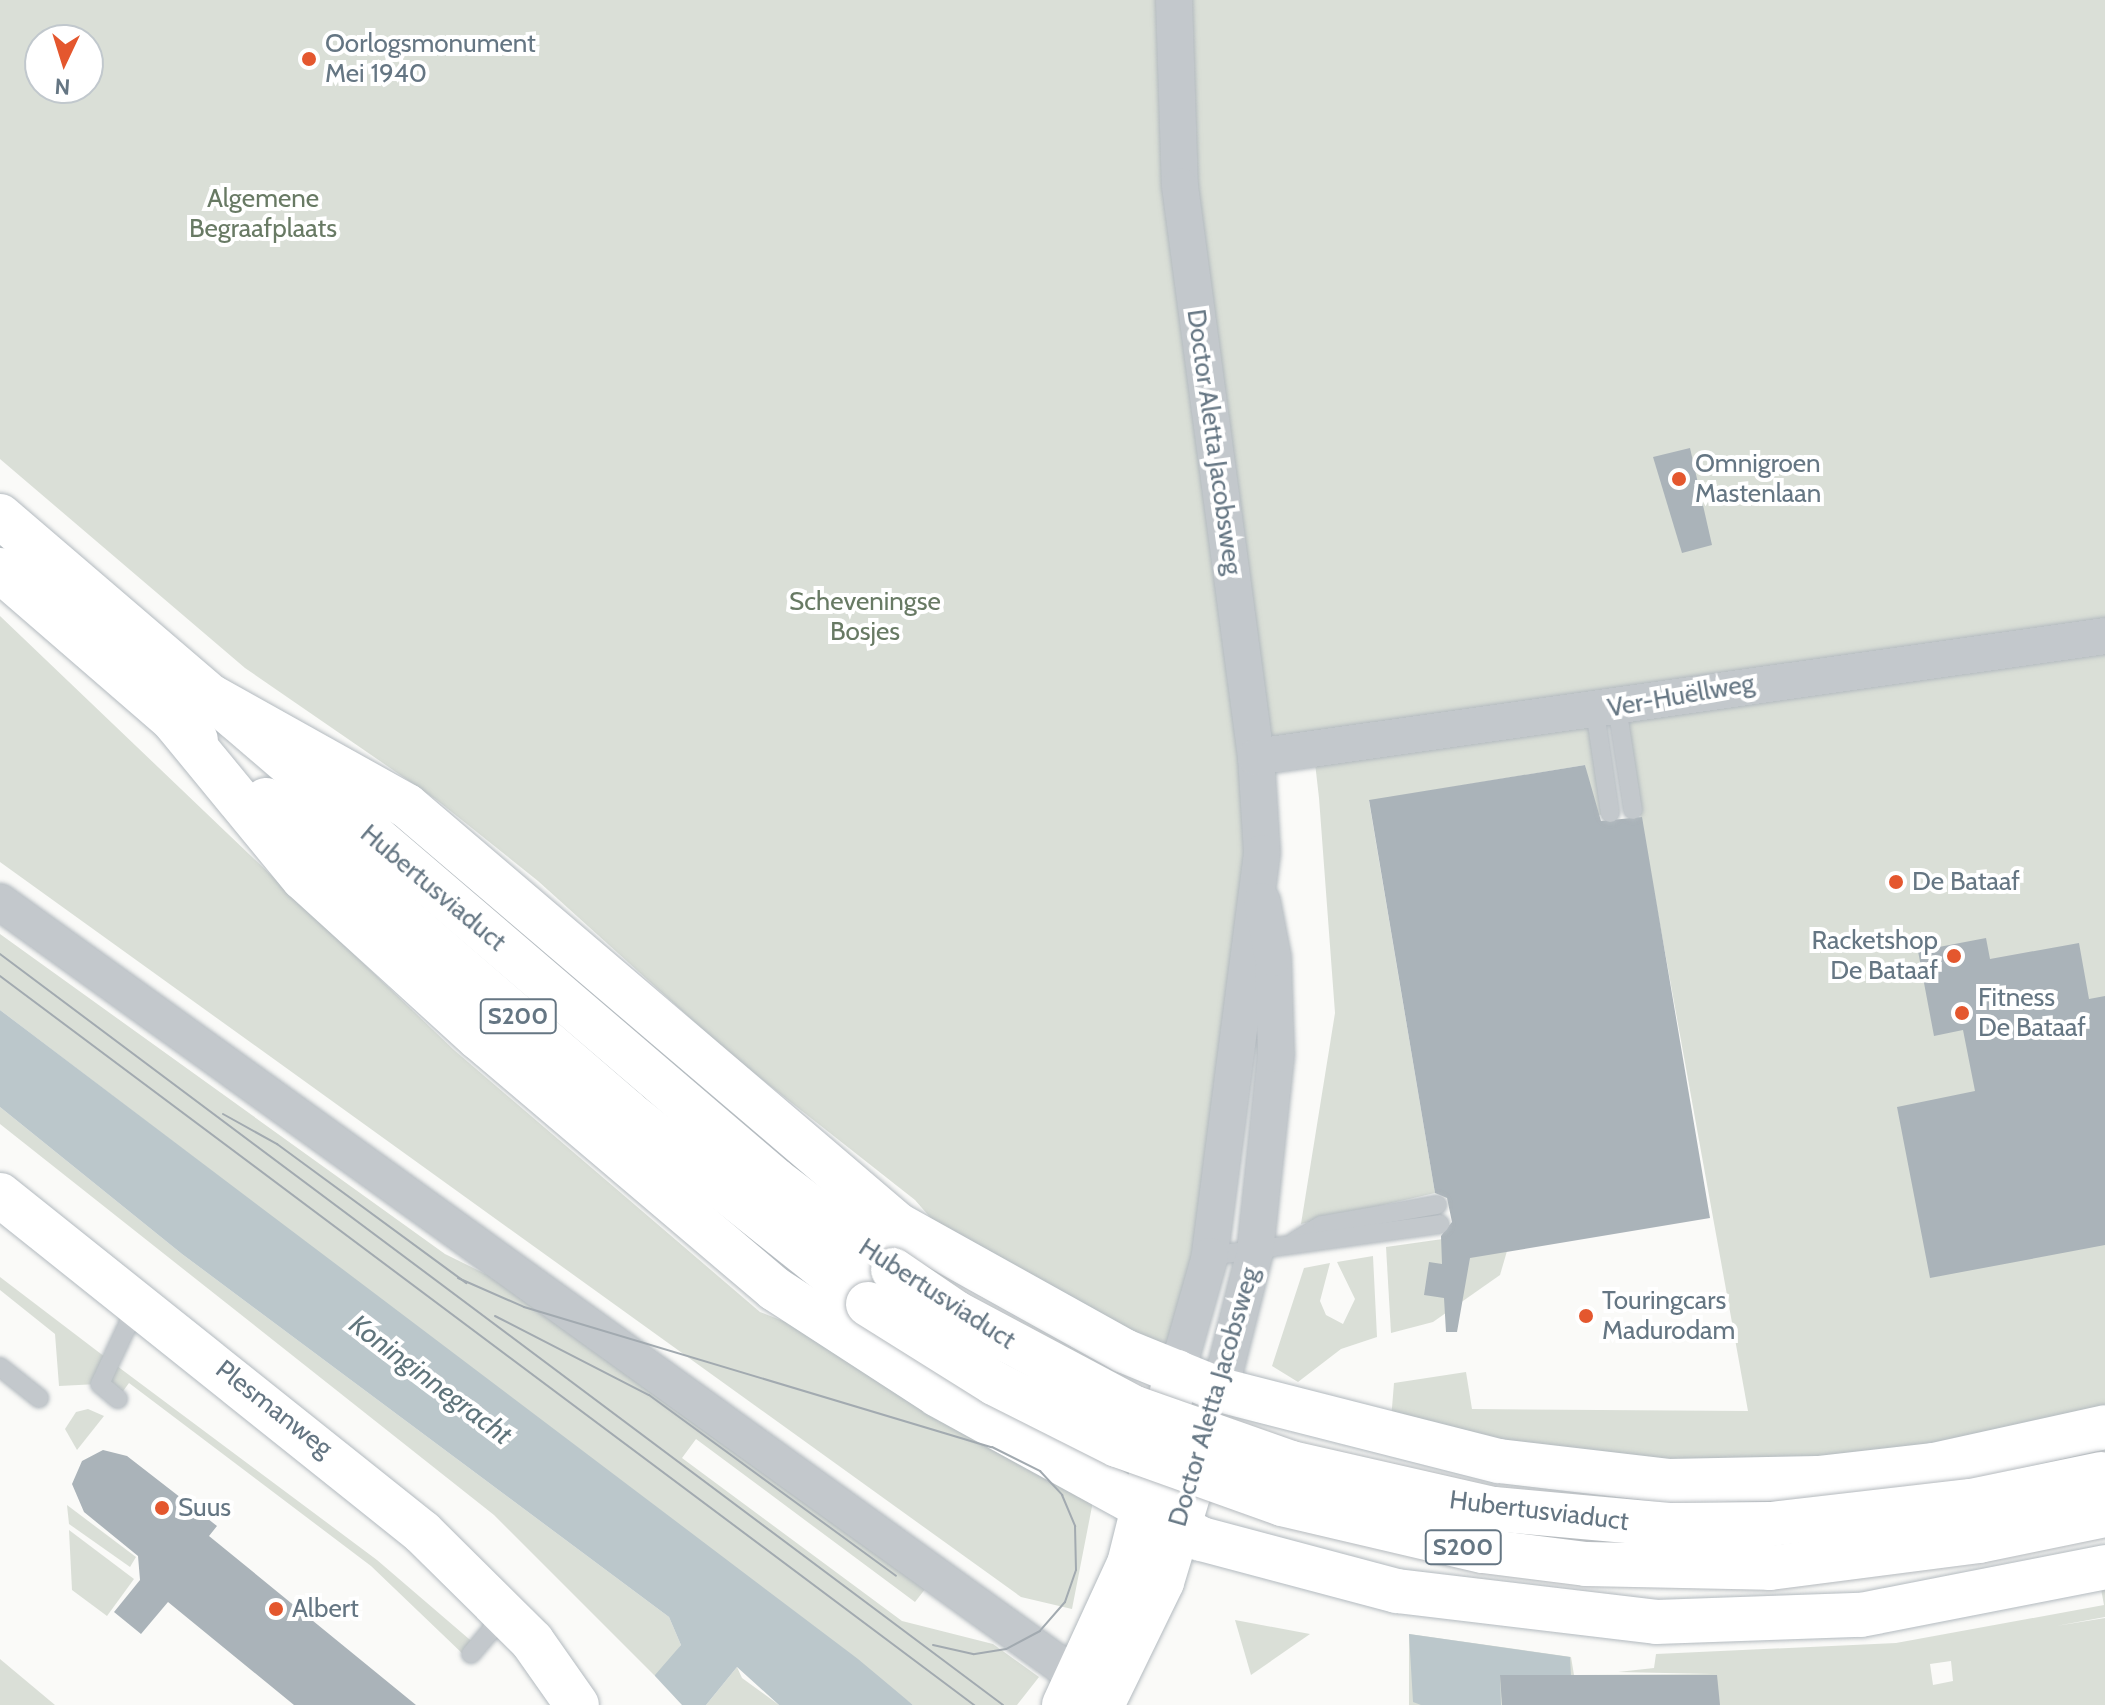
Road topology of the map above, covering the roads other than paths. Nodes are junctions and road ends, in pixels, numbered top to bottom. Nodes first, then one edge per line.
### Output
1 (1174, 0) edge
2 (0, 516) edge
3 (0, 570) edge
4 (2105, 636) edge
5 (212, 697) junction
6 (1606, 709) junction
7 (173, 720) junction
8 (1256, 757) junction
9 (1633, 810) dead end
10 (1610, 813) dead end
11 (1259, 884) junction
12 (0, 902) edge
13 (0, 1195) edge
14 (1438, 1214) dead end
15 (1255, 1252) junction
16 (1210, 1256) junction
17 (138, 1303) junction
18 (1124, 1351) junction
19 (0, 1367) edge
20 (1177, 1372) junction
21 (1220, 1390) junction
22 (39, 1398) dead end
23 (118, 1399) dead end
24 (2105, 1427) edge
25 (1072, 1463) junction
26 (2104, 1487) edge
27 (1160, 1516) junction
28 (2105, 1567) edge
29 (519, 1627) junction
30 (471, 1654) dead end
31 (1088, 1697) edge
32 (598, 1704) edge

1 - 8 street, Doctor Aletta Jacobsweg
2 - 5 main road, Hubertusviaduct / S200
3 - 7 main road, Hubertusviaduct / S200
4 - 6 street, Ver-Huëllweg
5 - 18 main road
5 - 26 main road, Hubertusviaduct / S200, bridge
6 - 8 street, Ver-Huëllweg
6 - 9 lane
6 - 10 lane
7 - 25 main road
7 - 26 main road, Hubertusviaduct / S200, bridge
8 - 11 street, Doctor Aletta Jacobsweg
11 - 15 street, Doctor Aletta Jacobsweg
11 - 16 street, Doctor Aletta Jacobsweg
12 - 31 street
13 - 17 main road, Plesmanweg
14 - 15 lane
15 - 16 lane
15 - 21 street, Doctor Aletta Jacobsweg
16 - 20 street, Doctor Aletta Jacobsweg
17 - 23 lane
17 - 29 main road, Plesmanweg
18 - 20 main road
18 - 25 lane
19 - 22 lane
20 - 21 main road
20 - 27 main road, Doctor Aletta Jacobsweg
21 - 24 main road
21 - 27 main road, Doctor Aletta Jacobsweg
25 - 27 main road
27 - 28 main road
27 - 31 main road, Doctor Aletta Jacobsweg
29 - 30 lane
29 - 32 main road, Plesmanweg

